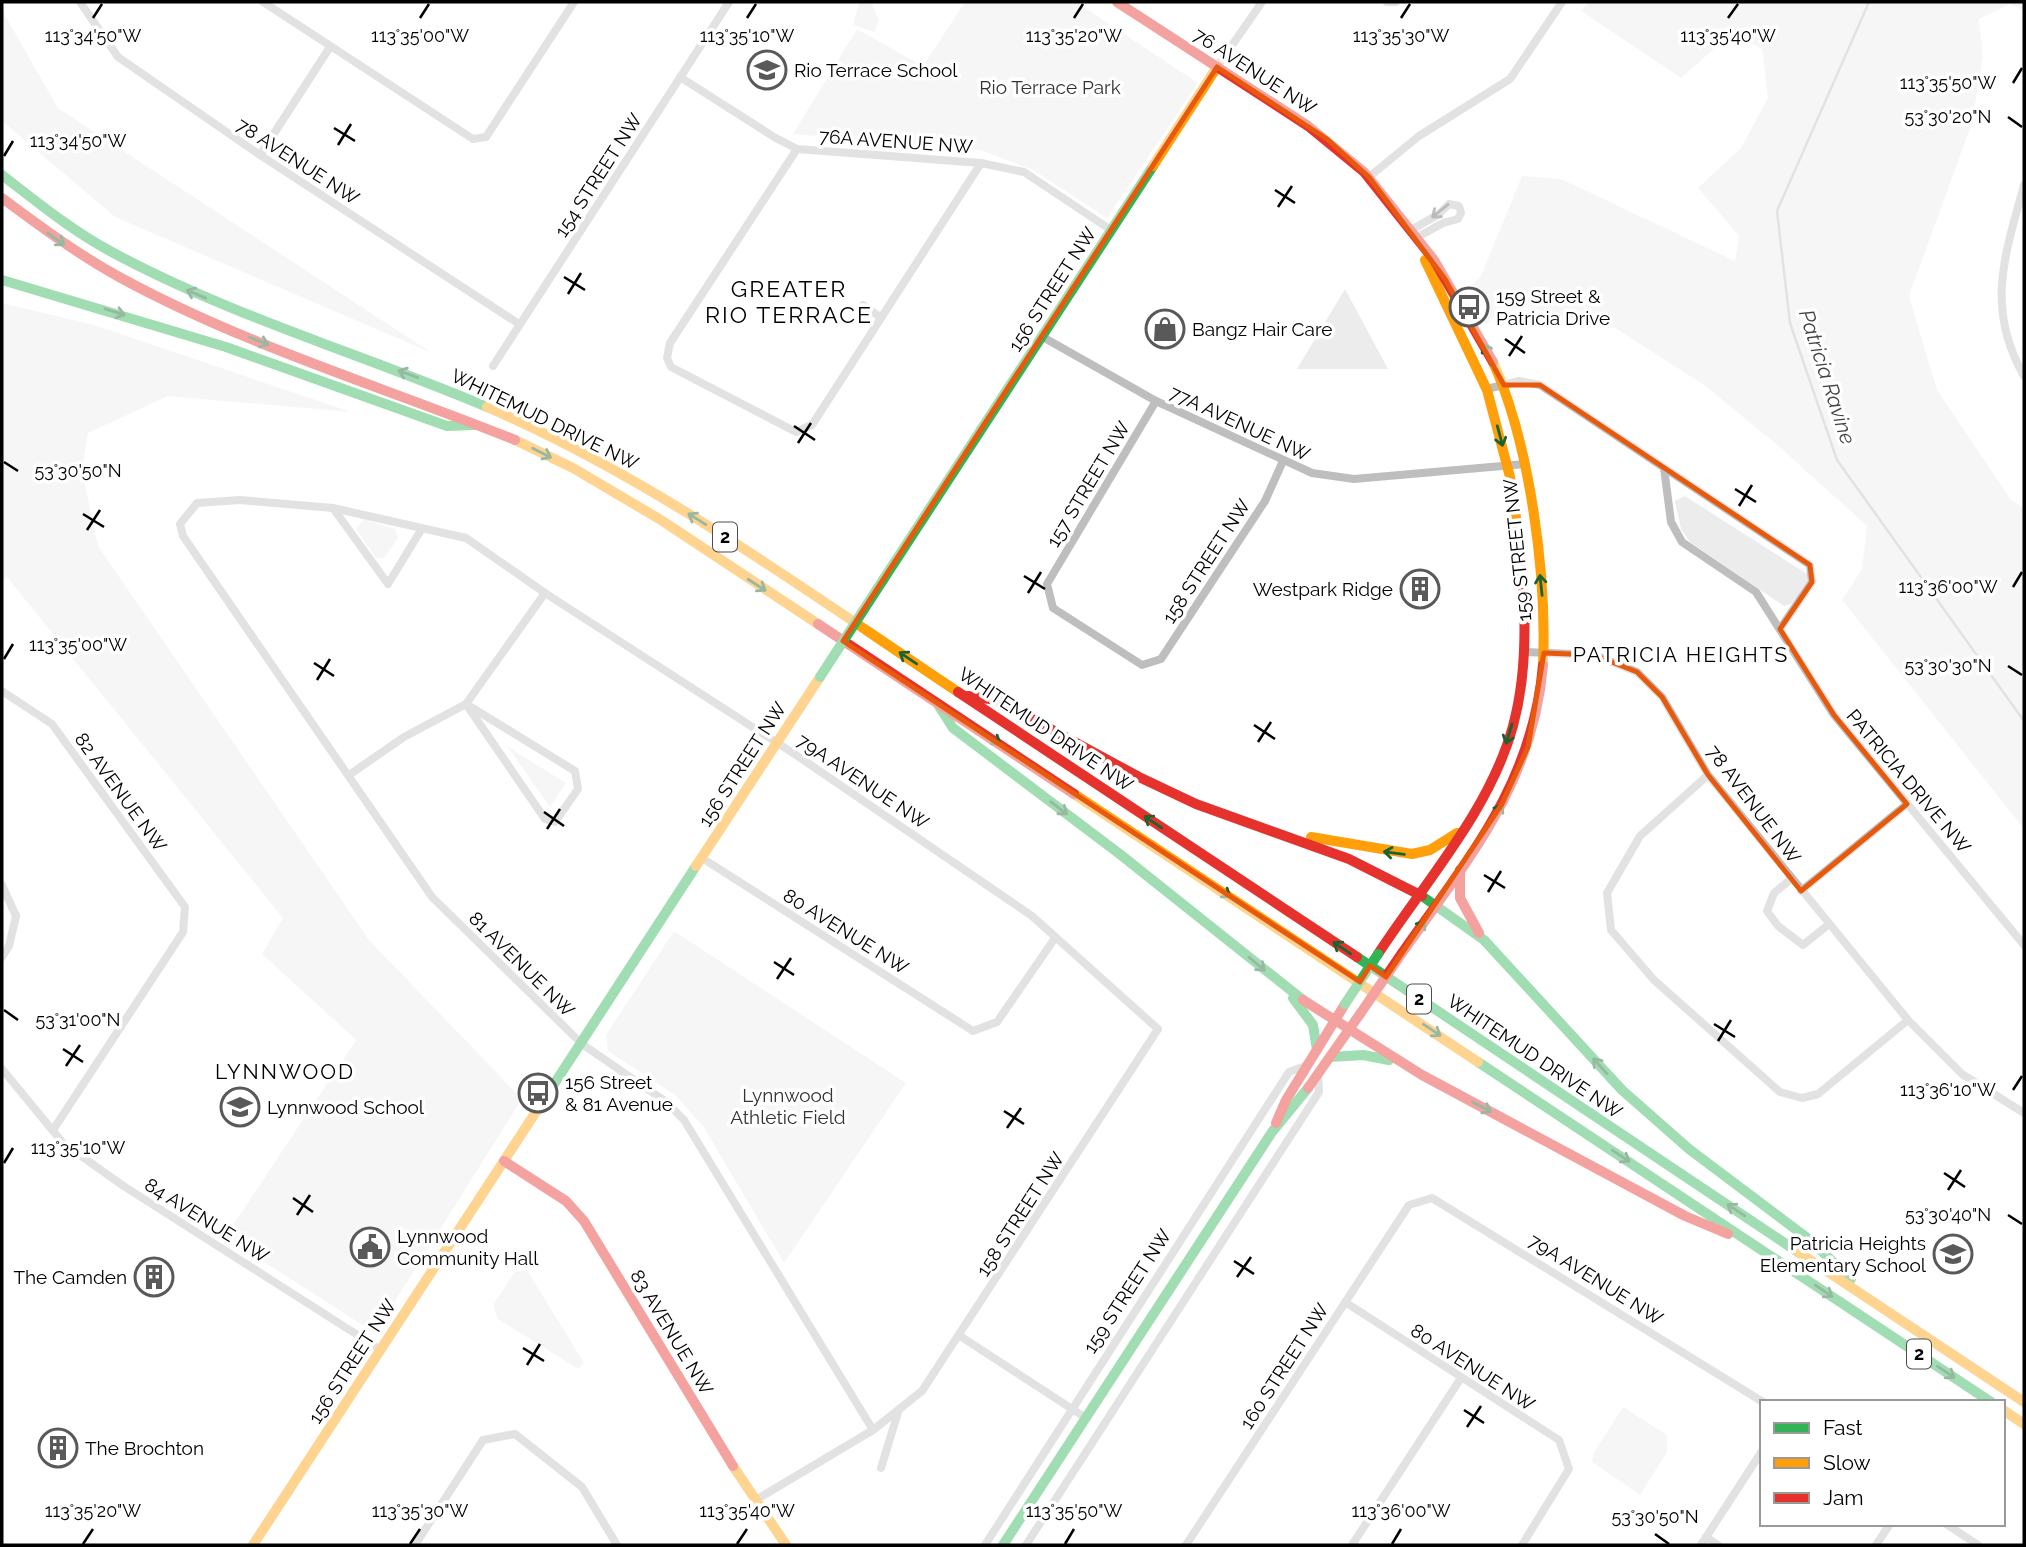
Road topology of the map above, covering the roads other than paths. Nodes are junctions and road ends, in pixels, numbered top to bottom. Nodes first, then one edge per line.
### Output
1 (80, 2) edge
2 (263, 2) edge
3 (574, 2) edge
4 (729, 2) edge
5 (1117, 2) edge
6 (1262, 2) edge
7 (1387, 2) edge
8 (1396, 2) edge
9 (1562, 2) edge
10 (330, 47) junction
11 (1217, 67) junction
12 (680, 77) junction
13 (797, 149) junction
14 (260, 155) junction
15 (981, 163) junction
16 (2, 175) edge
17 (1369, 177) junction
18 (2024, 185) edge
19 (2, 198) edge
20 (1111, 230) junction
21 (1414, 234) junction
22 (2, 280) edge
23 (863, 305) dead end
24 (880, 317) junction
25 (519, 324) junction
26 (1041, 337) junction
27 (493, 366) dead end
28 (2024, 376) edge
29 (1504, 385) junction
30 (1487, 389) junction
31 (1156, 401) junction
32 (480, 425) junction
33 (1283, 461) junction
34 (1525, 464) junction
35 (1508, 466) junction
36 (1664, 468) junction
37 (197, 503) joint
38 (333, 508) junction
39 (421, 530) junction
40 (545, 593) junction
41 (1780, 629) junction
42 (1525, 652) junction
43 (1544, 653) junction
44 (1142, 665) joint
45 (2, 691) edge
46 (965, 696) junction
47 (935, 700) junction
48 (466, 704) junction
49 (776, 741) junction
50 (349, 775) junction
51 (1708, 775) junction
52 (1907, 804) junction
53 (1228, 816) junction
54 (1457, 833) junction
55 (702, 858) junction
56 (1460, 870) junction
57 (1791, 879) junction
58 (2, 885) edge
59 (1801, 891) junction
60 (1418, 894) junction
61 (2, 896) edge
62 (1436, 905) junction
63 (16, 916) junction
64 (1828, 925) junction
65 (1055, 938) junction
66 (1484, 940) junction
67 (2024, 945) edge
68 (2, 957) edge
69 (1283, 986) junction
70 (1908, 1020) junction
71 (1334, 1021) junction
72 (1158, 1029) joint
73 (1350, 1029) junction
74 (582, 1044) junction
75 (1317, 1051) junction
76 (1330, 1057) junction
77 (1308, 1065) junction
78 (2, 1069) edge
79 (1318, 1073) junction
80 (1422, 1075) junction
81 (2024, 1113) edge
82 (53, 1130) junction
83 (1272, 1132) junction
84 (504, 1161) junction
85 (1409, 1205) joint
86 (1758, 1247) junction
87 (1345, 1302) junction
88 (1874, 1302) junction
89 (960, 1336) junction
90 (381, 1350) junction
91 (1461, 1378) junction
92 (1760, 1400) edge
93 (1988, 1400) edge
94 (2024, 1402) edge
95 (900, 1409) junction
96 (1072, 1409) junction
97 (2005, 1411) edge
98 (1086, 1418) junction
99 (2024, 1424) edge
100 (873, 1430) junction
101 (1760, 1454) edge
102 (881, 1468) dead end
103 (754, 1501) junction
104 (1889, 1526) edge
105 (1949, 1526) edge
106 (1703, 1541) edge
107 (417, 1542) edge
108 (253, 1545) edge
109 (428, 1545) edge
110 (617, 1545) edge
111 (786, 1545) edge
112 (985, 1545) edge
113 (1003, 1545) edge
114 (1026, 1545) edge
115 (1186, 1545) edge
116 (1352, 1545) edge
117 (1522, 1545) edge
118 (1718, 1545) edge
119 (1876, 1545) edge
120 (1978, 1545) edge

1 - 14 street, 78 AVENUE NW
2 - 10 street
3 - 10 street
4 - 12 street, 154 STREET NW
5 - 11 main road, 76 AVENUE NW
6 - 11 street, 156 STREET NW
7 - 8 street
9 - 17 street
10 - 14 street
11 - 17 main road, 76 AVENUE NW
11 - 20 main road, 156 STREET NW
12 - 13 street, 76A AVENUE NW
12 - 25 street, 154 STREET NW
13 - 15 street, 76A AVENUE NW
13 - 24 street
14 - 25 street, 78 AVENUE NW
15 - 20 street, 76A AVENUE NW
15 - 24 street
46 -> 16 main road, WHITEMUD DRIVE NW / 2
17 - 21 main road, 159 STREET NW
18 - 28 street
19 -> 32 main road, WHITEMUD DRIVE NW / 2
20 - 26 main road, 156 STREET NW
21 -> 21 street
29 -> 21 main road, 159 STREET NW
21 - 30 main road, 159 STREET NW
22 -> 32 main road
23 - 24 street
25 - 27 street, 154 STREET NW
26 - 31 street, 77A AVENUE NW
26 - 49 main road, 156 STREET NW, bridge
29 - 30 street
29 - 34 main road, 159 STREET NW
29 - 36 street
30 -> 35 main road, 159 STREET NW
31 - 33 street, 77A AVENUE NW
31 - 44 street, 157 STREET NW
32 -> 47 main road, WHITEMUD DRIVE NW / 2
33 - 35 street, 77A AVENUE NW
33 - 44 street, 158 STREET NW
34 - 35 street, 77A AVENUE NW
43 -> 34 main road, 159 STREET NW
35 - 42 main road, 159 STREET NW
36 - 41 street, PATRICIA DRIVE NW
36 - 41 street
37 - 38 street, 79A AVENUE NW
37 - 50 street, 81 AVENUE NW
38 - 39 street, 79A AVENUE NW
38 - 39 street
39 - 40 street, 79A AVENUE NW
40 - 48 street
40 - 49 street, 79A AVENUE NW
41 - 52 street, PATRICIA DRIVE NW
42 - 43 street, 78 AVENUE NW
42 -> 54 main road, 159 STREET NW
43 - 51 street, 78 AVENUE NW
56 -> 43 main road, 159 STREET NW
45 - 82 street, 82 AVENUE NW
46 - 53 main road
88 -> 46 main road, WHITEMUD DRIVE NW / 2
47 -> 69 main road
47 -> 86 main road, WHITEMUD DRIVE NW / 2
48 - 48 street
48 - 50 street
49 - 55 main road, 156 STREET NW
49 - 65 street, 79A AVENUE NW
50 - 74 street, 81 AVENUE NW
51 - 57 street, 78 AVENUE NW
51 - 70 street
52 - 59 street
52 - 67 street, PATRICIA DRIVE NW
54 -> 53 main road
53 - 60 main road
54 - 60 main road, 159 STREET NW
55 - 65 street, 80 AVENUE NW
55 - 74 main road, 156 STREET NW
56 - 62 main road, 159 STREET NW
56 - 66 main road
57 - 59 street, 78 AVENUE NW
57 - 64 street, 78 AVENUE NW
58 - 63 street
59 - 64 street, 78 AVENUE NW
60 - 62 main road
60 - 71 main road, 159 STREET NW, bridge
61 - 63 street
62 - 66 main road
73 -> 62 main road, 159 STREET NW, bridge
63 - 68 street
64 - 70 street, 78 AVENUE NW
65 - 72 street, 79A AVENUE NW
88 -> 66 main road
69 - 71 main road
69 - 75 main road
70 - 81 street, 78 AVENUE NW
71 - 73 main road
71 - 75 main road, 159 STREET NW
72 - 89 street, 158 STREET NW
73 - 76 main road, 159 STREET NW
73 - 80 main road
74 - 84 main road, 156 STREET NW
74 - 100 street, 81 AVENUE NW
75 - 77 main road, 159 STREET NW
76 - 79 main road, 159 STREET NW
76 - 80 main road
77 - 83 main road, 159 STREET NW
77 - 96 street, 159 STREET NW
78 - 82 street, 84 AVENUE NW
79 - 83 main road, 159 STREET NW
79 - 114 street, 159 STREET NW
80 -> 86 main road
82 - 90 street, 84 AVENUE NW
83 - 98 main road, 159 STREET NW
84 - 90 main road, 156 STREET NW
84 - 103 main road, 83 AVENUE NW
85 - 87 street, 160 STREET NW
85 - 92 street, 79A AVENUE NW
86 -> 93 main road, WHITEMUD DRIVE NW / 2
87 - 91 street, 80 AVENUE NW
87 - 115 street, 160 STREET NW
88 - 94 main road, WHITEMUD DRIVE NW / 2
89 - 95 street, 158 STREET NW
89 - 96 street
90 - 108 main road, 156 STREET NW
91 - 116 street
91 - 117 street, 80 AVENUE NW
95 - 100 street, 158 STREET NW
95 - 102 street, 158 STREET NW
96 - 98 street
96 - 112 street, 159 STREET NW
97 - 99 main road
98 - 113 main road, 159 STREET NW
100 - 103 street, 158 STREET NW
101 - 106 street
103 - 111 main road, 83 AVENUE NW
104 - 119 street
105 - 120 street
106 - 118 street
107 - 109 street
107 - 110 street

